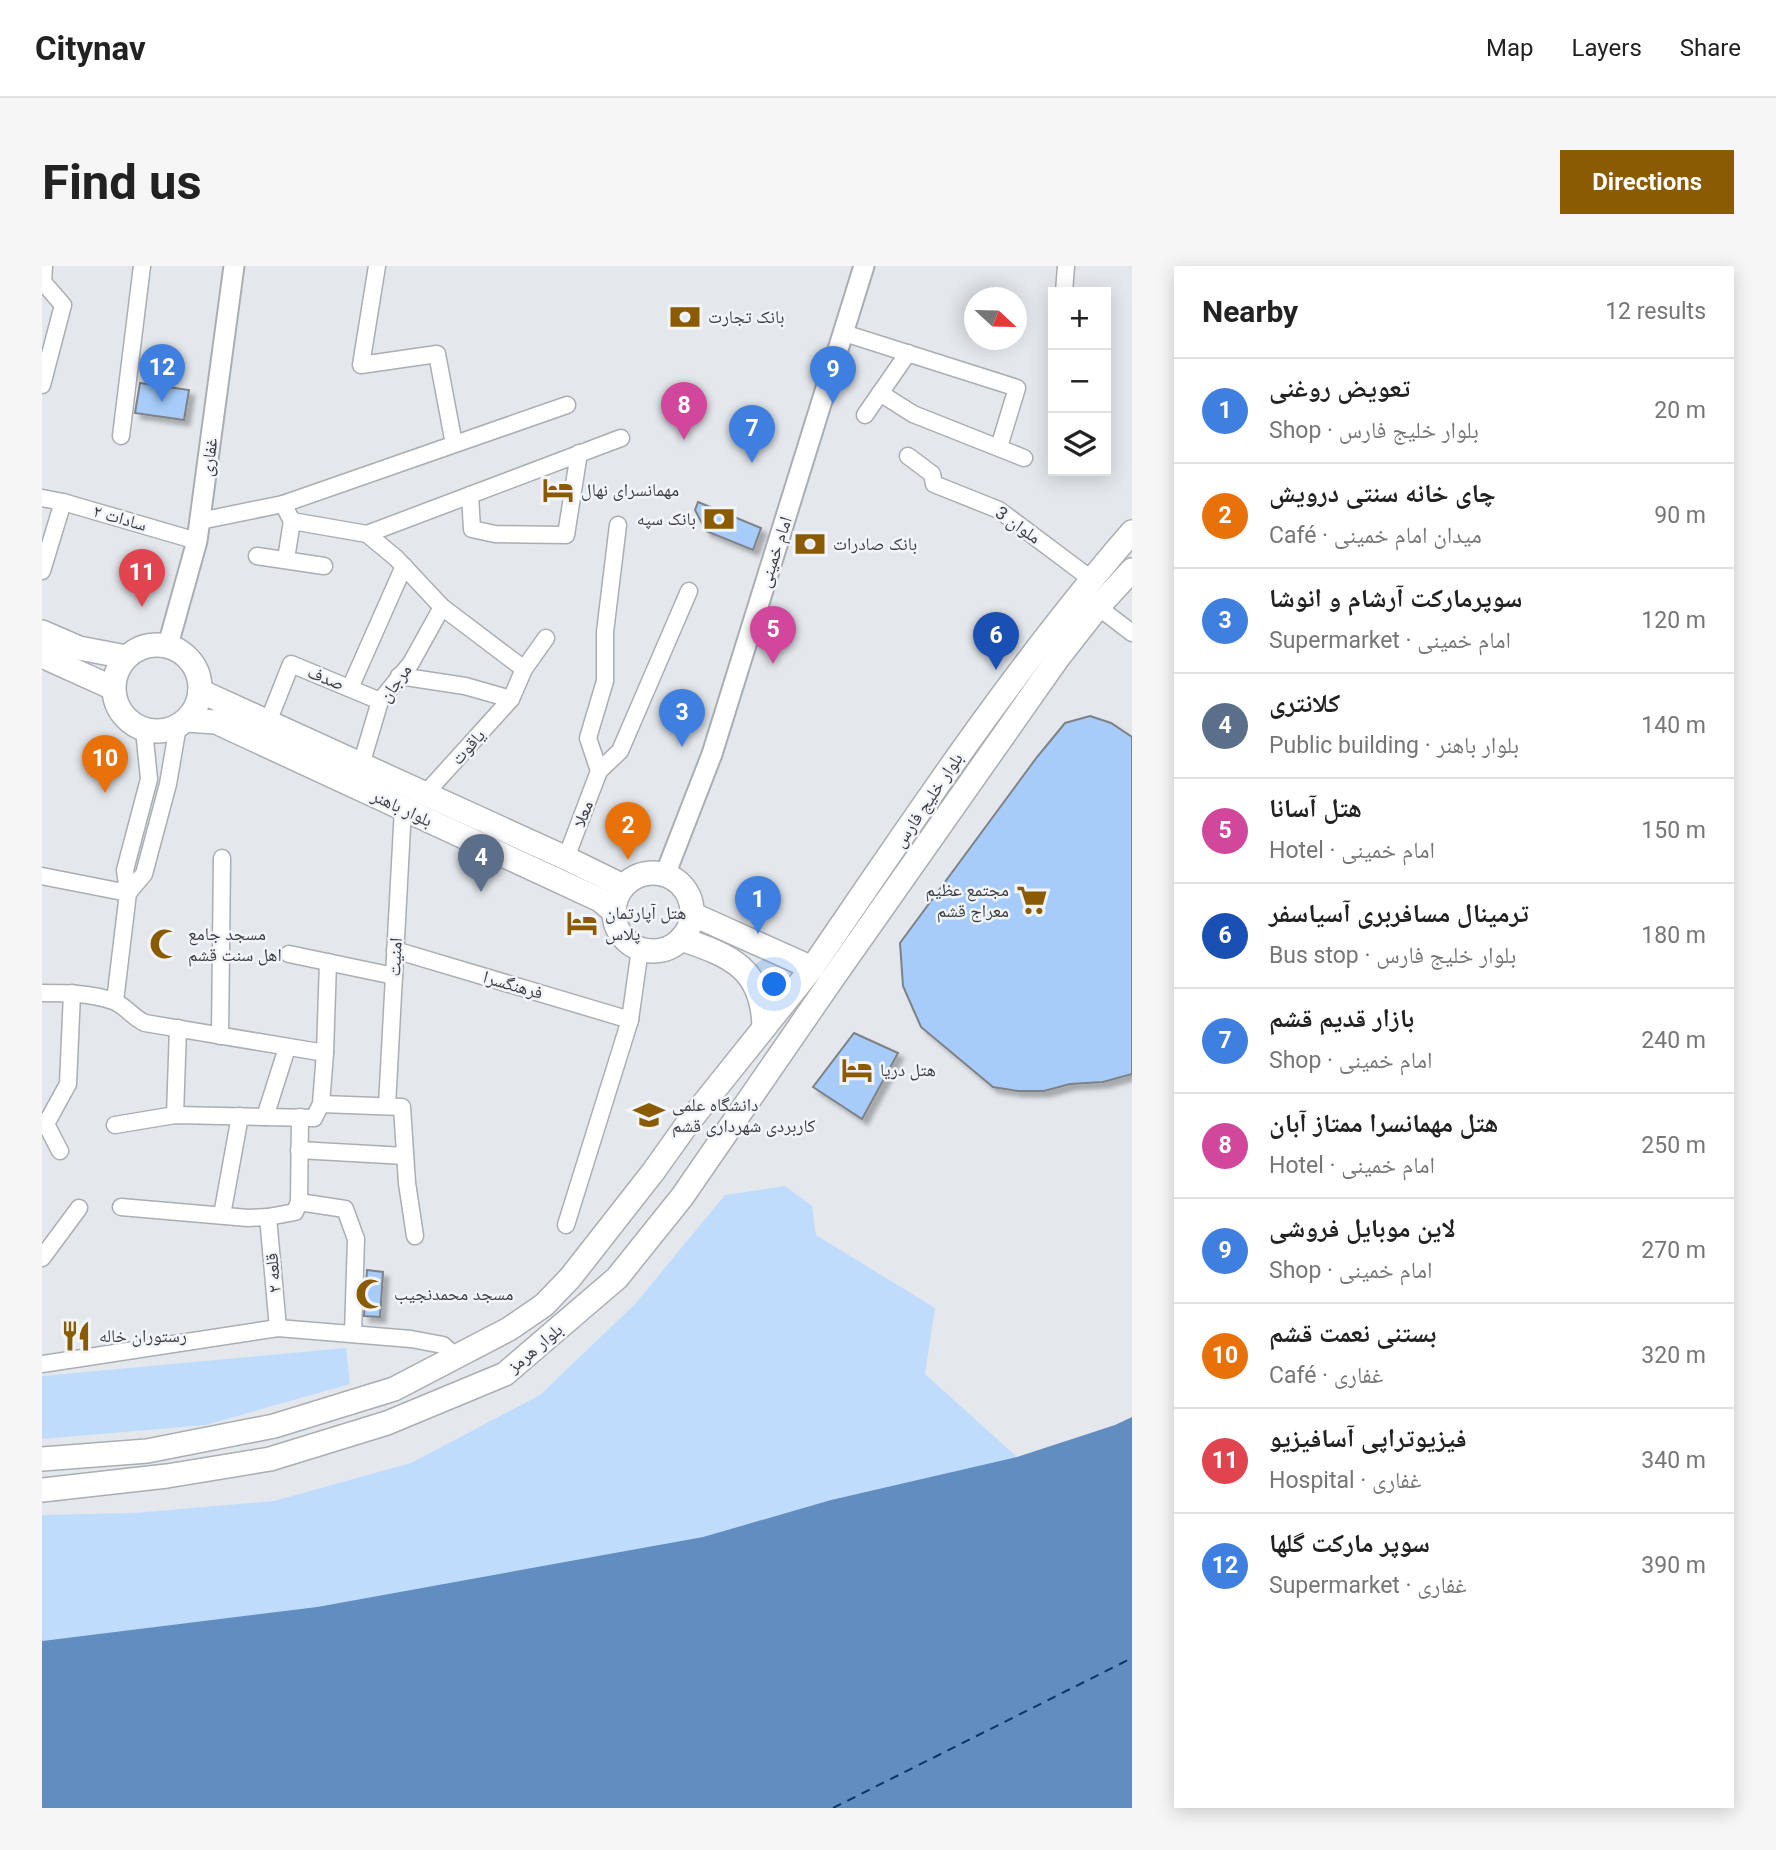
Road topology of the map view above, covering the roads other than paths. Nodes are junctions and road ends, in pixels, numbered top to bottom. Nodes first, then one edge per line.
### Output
1 (44, 266) edge
2 (142, 266) edge
3 (234, 266) edge
4 (377, 266) edge
5 (864, 266) edge
6 (1066, 266) edge
7 (1064, 287) edge
8 (844, 333) junction
9 (908, 353) junction
10 (42, 385) edge
11 (880, 393) junction
12 (567, 405) dead end
13 (865, 415) dead end
14 (121, 436) dead end
15 (621, 438) dead end
16 (454, 444) junction
17 (999, 447) junction
18 (579, 453) junction
19 (908, 456) dead end
20 (1024, 458) dead end
21 (470, 495) junction
22 (42, 498) edge
23 (63, 502) junction
24 (283, 504) junction
25 (292, 521) junction
26 (618, 525) dead end
27 (199, 531) junction
28 (1132, 532) edge
29 (368, 534) junction
30 (257, 556) dead end
31 (286, 559) junction
32 (324, 566) dead end
33 (404, 566) junction
34 (42, 570) edge
35 (1132, 570) edge
36 (1091, 579) junction
37 (689, 591) dead end
38 (442, 607) junction
39 (1098, 607) junction
40 (42, 632) edge
41 (1132, 633) edge
42 (546, 638) dead end
43 (167, 645) junction
44 (42, 656) edge
45 (125, 657) junction
46 (524, 669) junction
47 (400, 676) junction
48 (113, 688) junction
49 (350, 688) junction
50 (200, 691) junction
51 (511, 699) junction
52 (380, 701) junction
53 (182, 723) junction
54 (268, 723) junction
55 (145, 730) junction
56 (361, 765) junction
57 (599, 771) junction
58 (425, 794) junction
59 (403, 808) junction
60 (222, 858) dead end
61 (566, 858) junction
62 (665, 875) junction
63 (42, 876) edge
64 (623, 886) junction
65 (128, 893) junction
66 (613, 911) junction
67 (692, 914) junction
68 (681, 939) junction
69 (639, 949) junction
70 (395, 950) junction
71 (289, 954) dead end
72 (328, 962) junction
73 (822, 973) junction
74 (394, 976) junction
75 (42, 993) edge
76 (72, 993) junction
77 (115, 1001) junction
78 (630, 1020) junction
79 (178, 1028) junction
80 (764, 1028) junction
81 (220, 1036) junction
82 (287, 1048) junction
83 (325, 1054) junction
84 (321, 1104) junction
85 (387, 1106) junction
86 (175, 1115) junction
87 (240, 1116) junction
88 (265, 1117) junction
89 (300, 1117) junction
90 (44, 1123) edge
91 (688, 1123) junction
92 (115, 1125) dead end
93 (718, 1146) junction
94 (299, 1150) junction
95 (60, 1151) dead end
96 (405, 1156) junction
97 (653, 1172) junction
98 (682, 1198) junction
99 (299, 1202) junction
100 (121, 1207) dead end
101 (79, 1208) dead end
102 (222, 1215) junction
103 (268, 1217) junction
104 (566, 1225) dead end
105 (415, 1236) dead end
106 (42, 1258) edge
107 (278, 1328) junction
108 (353, 1333) junction
109 (457, 1358) junction
110 (42, 1364) edge
111 (42, 1459) edge
112 (42, 1490) edge

1 - 10 street
2 - 14 street
3 - 27 street, غفاری
4 - 16 street
5 - 8 street, امام خمینی
6 - 7 street
8 - 9 street
8 - 62 street, امام خمینی
9 - 11 street
9 - 17 street
11 - 13 street
11 - 17 street
12 - 16 street
15 - 18 street
16 - 24 street
17 - 20 street
18 - 21 street
18 - 21 street
19 - 36 street, ملوان 3
21 - 29 street
22 - 23 street, سادات ۲
23 - 27 street, سادات ۲
23 - 34 street
24 - 25 street
24 - 27 street
25 - 29 street
25 - 31 street
26 - 57 street
27 - 43 street, غفاری
28 - 36 main road, بلوار خلیج فارس
29 - 33 street
30 - 31 street
31 - 32 street
33 - 38 street
33 - 49 street
35 - 39 main road, بلوار خلیج فارس
36 - 73 main road, بلوار خلیج فارس
37 - 57 street
38 - 46 street
38 - 47 street, مرجان
39 - 41 street
39 - 73 main road, بلوار خلیج فارس
40 - 45 main road
42 - 46 street, یاقوت
43 - 45 main road
43 - 50 main road
44 - 48 main road
45 - 48 main road
46 - 51 street, یاقوت
47 - 51 street
47 - 52 street, مرجان
48 - 55 main road
49 - 52 street, صدف
49 - 54 street, صدف
50 - 53 main road
50 - 54 main road, بلوار باهنر
51 - 58 street, یاقوت
52 - 56 street, مرجان
53 - 55 main road
53 - 59 main road, بلوار باهنر
53 - 65 street
54 - 56 main road, بلوار باهنر
55 - 65 street
56 - 58 main road, بلوار باهنر
57 - 61 street, معلا
58 - 61 main road, بلوار باهنر
59 - 66 main road, بلوار باهنر
59 - 70 street, امنیت
60 - 81 street
61 - 64 main road, بلوار باهنر
62 - 64 main road
62 - 67 main road
63 - 65 street
64 - 66 main road
65 - 77 street
66 - 69 main road
67 - 68 main road
67 - 73 main road
68 - 69 main road
68 - 80 main road
69 - 78 street
70 - 74 street, امنیت
70 - 78 street, فرهنگسرا
71 - 72 street
72 - 74 street
72 - 83 street
73 - 80 main road, بلوار هرمز
73 - 93 main road, بلوار هرمز
74 - 85 street, امنیت
75 - 76 street
76 - 77 street
76 - 90 street
77 - 79 street
78 - 104 street
79 - 81 street
79 - 86 street
80 - 91 main road, بلوار هرمز
81 - 82 street
82 - 83 street
82 - 88 street
83 - 84 street
84 - 85 street
84 - 89 street
85 - 96 street
86 - 87 street
86 - 92 street
87 - 88 street
87 - 102 street
88 - 89 street
89 - 94 street
90 - 95 street
91 - 93 main road
91 - 97 main road, بلوار هرمز
93 - 98 main road, بلوار هرمز
94 - 96 street
94 - 99 street
96 - 105 street
97 - 98 main road
97 - 109 main road, بلوار هرمز
98 - 112 main road, بلوار هرمز
99 - 103 street
99 - 108 street
100 - 102 street
101 - 106 street
102 - 103 street
103 - 107 street, قلعه ۲
107 - 108 street
107 - 110 street
108 - 109 street
109 - 111 main road, بلوار هرمز

